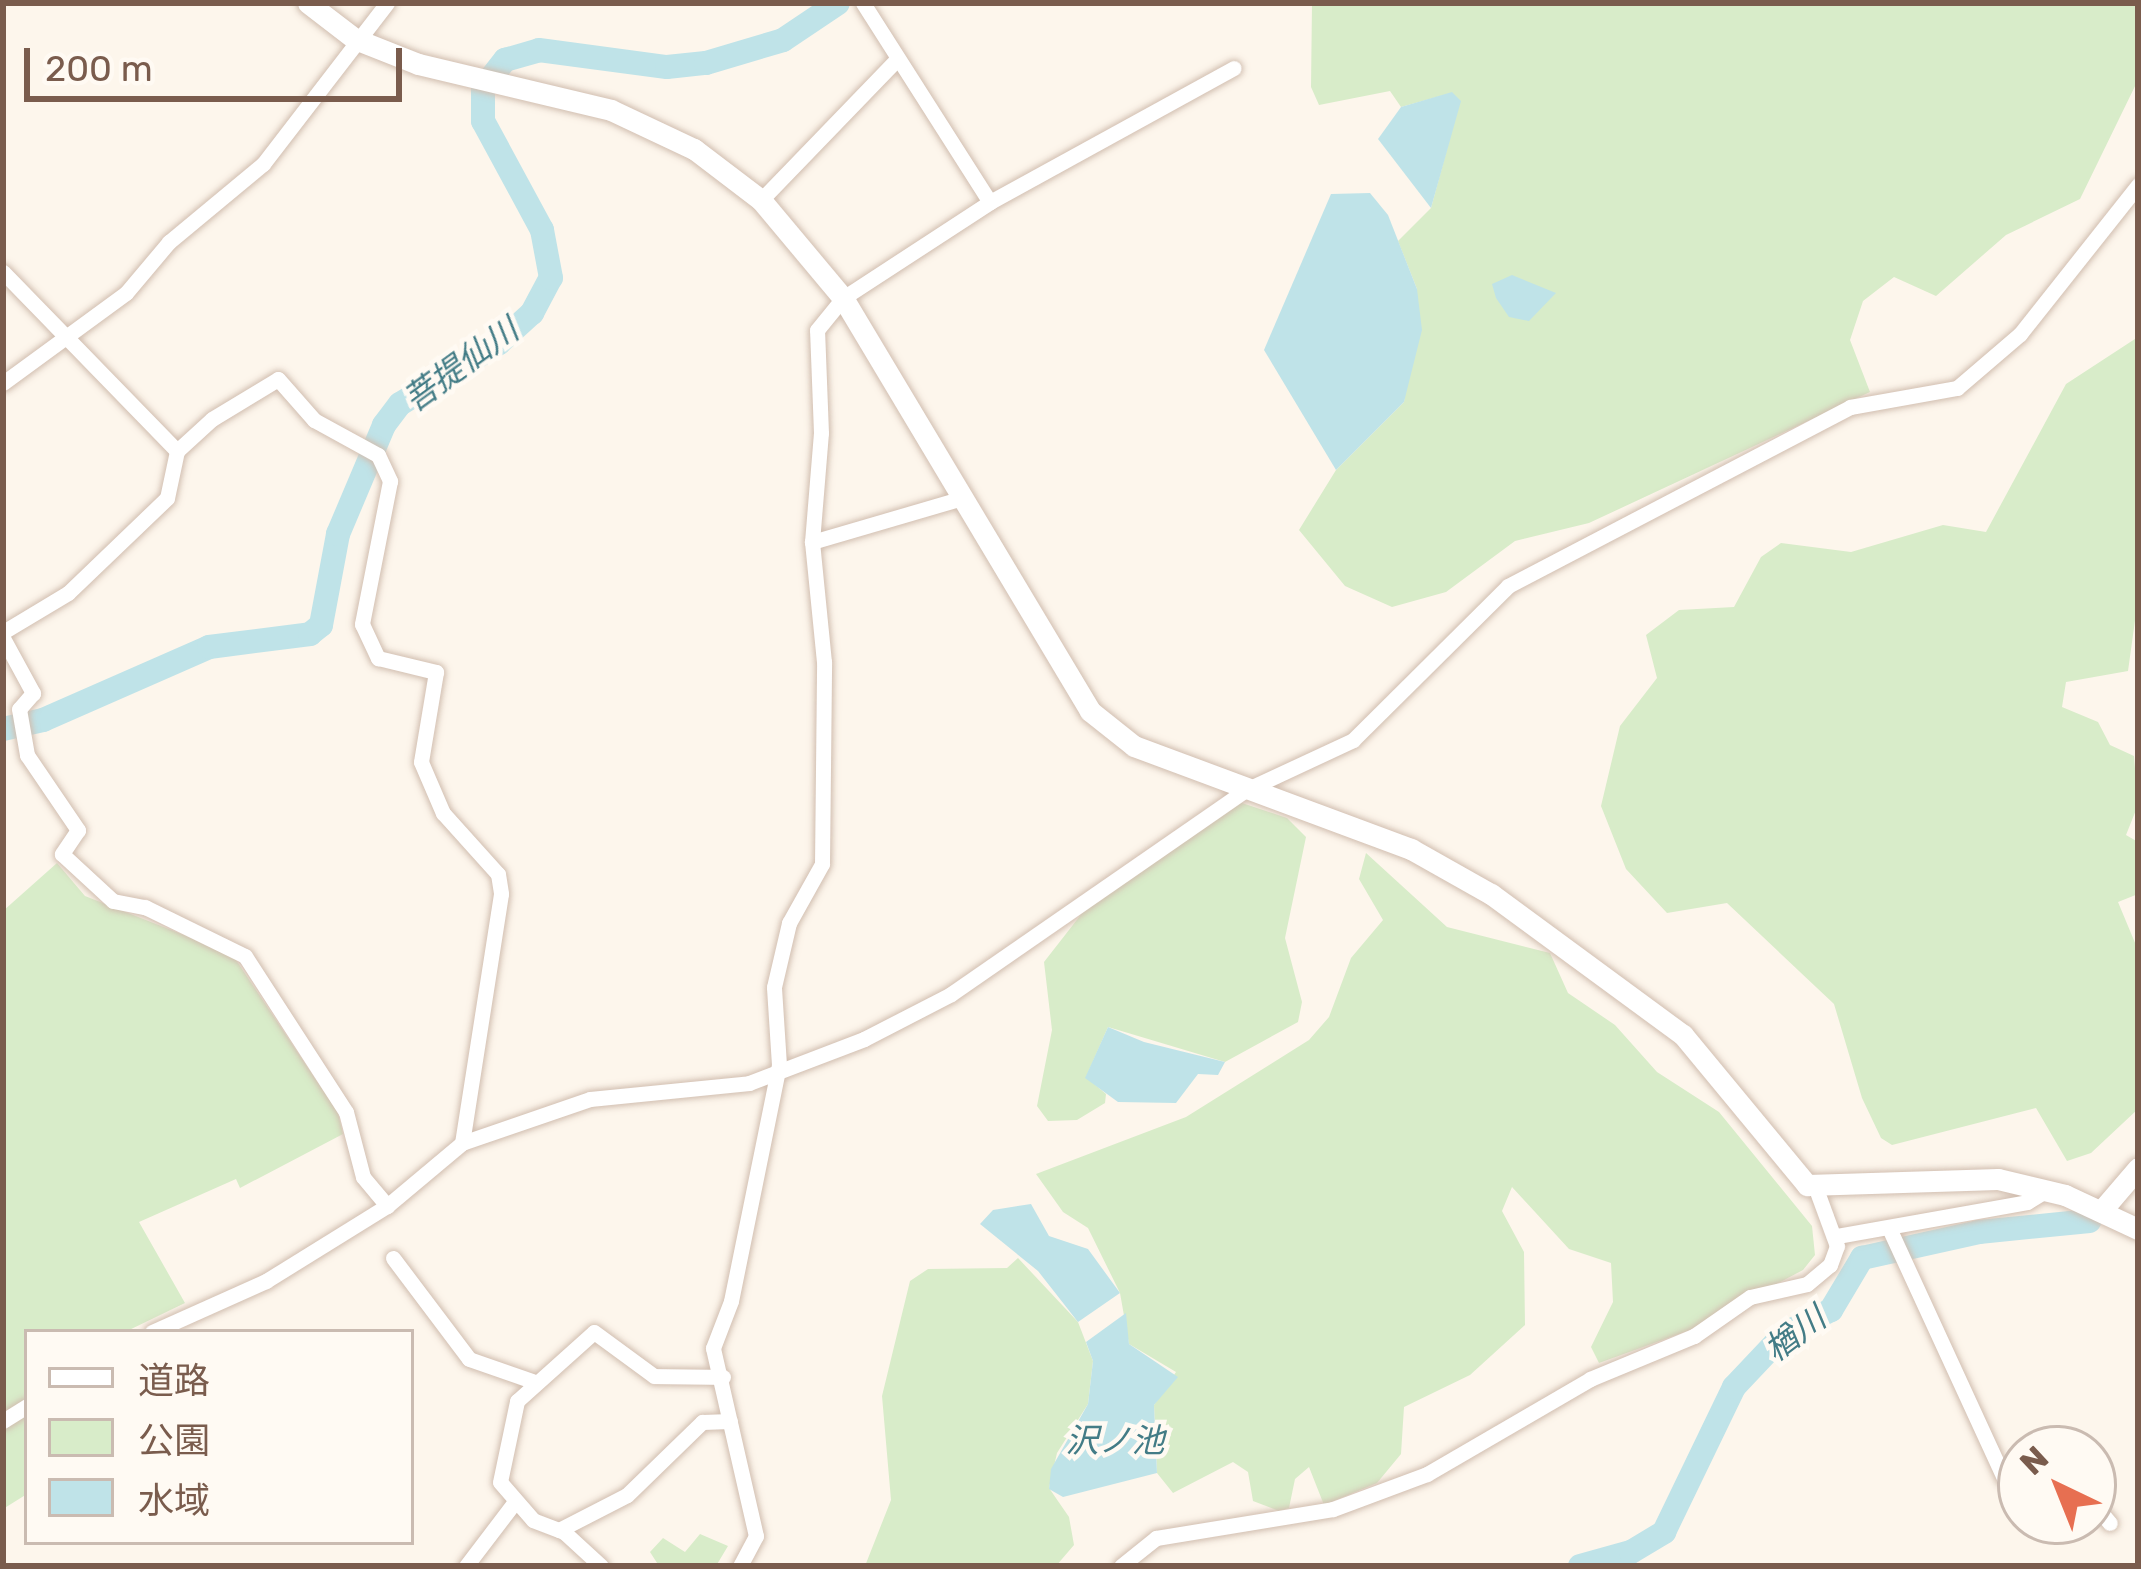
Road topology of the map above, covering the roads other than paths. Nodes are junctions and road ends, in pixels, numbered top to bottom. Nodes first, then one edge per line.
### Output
1 (308, 3) edge
2 (387, 3) edge
3 (863, 3) edge
4 (355, 40) junction
5 (897, 59) junction
6 (1234, 68) dead end
7 (2138, 185) edge
8 (761, 200) junction
9 (990, 202) junction
10 (3, 272) edge
11 (843, 298) junction
12 (69, 332) junction
13 (3, 383) edge
14 (177, 452) junction
15 (962, 498) junction
16 (812, 542) junction
17 (3, 635) edge
18 (1246, 790) junction
19 (779, 1065) junction
20 (462, 1143) junction
21 (2138, 1168) edge
22 (1816, 1189) junction
23 (2047, 1190) junction
24 (387, 1206) junction
25 (2102, 1210) junction
26 (1889, 1228) junction
27 (2138, 1229) edge
28 (1837, 1236) junction
29 (394, 1258) dead end
30 (159, 1329) edge
31 (723, 1377) junction
32 (532, 1381) junction
33 (730, 1420) junction
34 (1997, 1463) edge
35 (514, 1503) junction
36 (559, 1530) junction
37 (466, 1566) edge
38 (601, 1566) edge
39 (740, 1566) edge
40 (1121, 1566) edge

1 - 4 street
2 - 4 street
3 - 5 street
4 - 8 street
4 - 12 street
5 - 8 street
5 - 9 street
6 - 9 street
7 - 18 street
8 - 11 street
9 - 11 street
10 - 12 street
11 - 15 street
11 - 16 street
12 - 13 street
12 - 14 street
14 - 17 street
14 - 20 street
15 - 16 street
15 - 18 street
16 - 19 street
17 - 24 street
18 - 19 street
18 - 22 street
19 - 20 street
19 - 31 street
20 - 24 street
21 - 25 street
22 - 23 street
22 - 28 street
23 - 25 street
23 - 26 street
24 - 30 street
25 - 27 street
26 - 28 street
26 - 34 street
28 - 40 street
29 - 32 street
31 - 32 street
31 - 33 street
32 - 35 street
33 - 36 street
33 - 39 street
35 - 36 street
35 - 37 street
36 - 38 street

